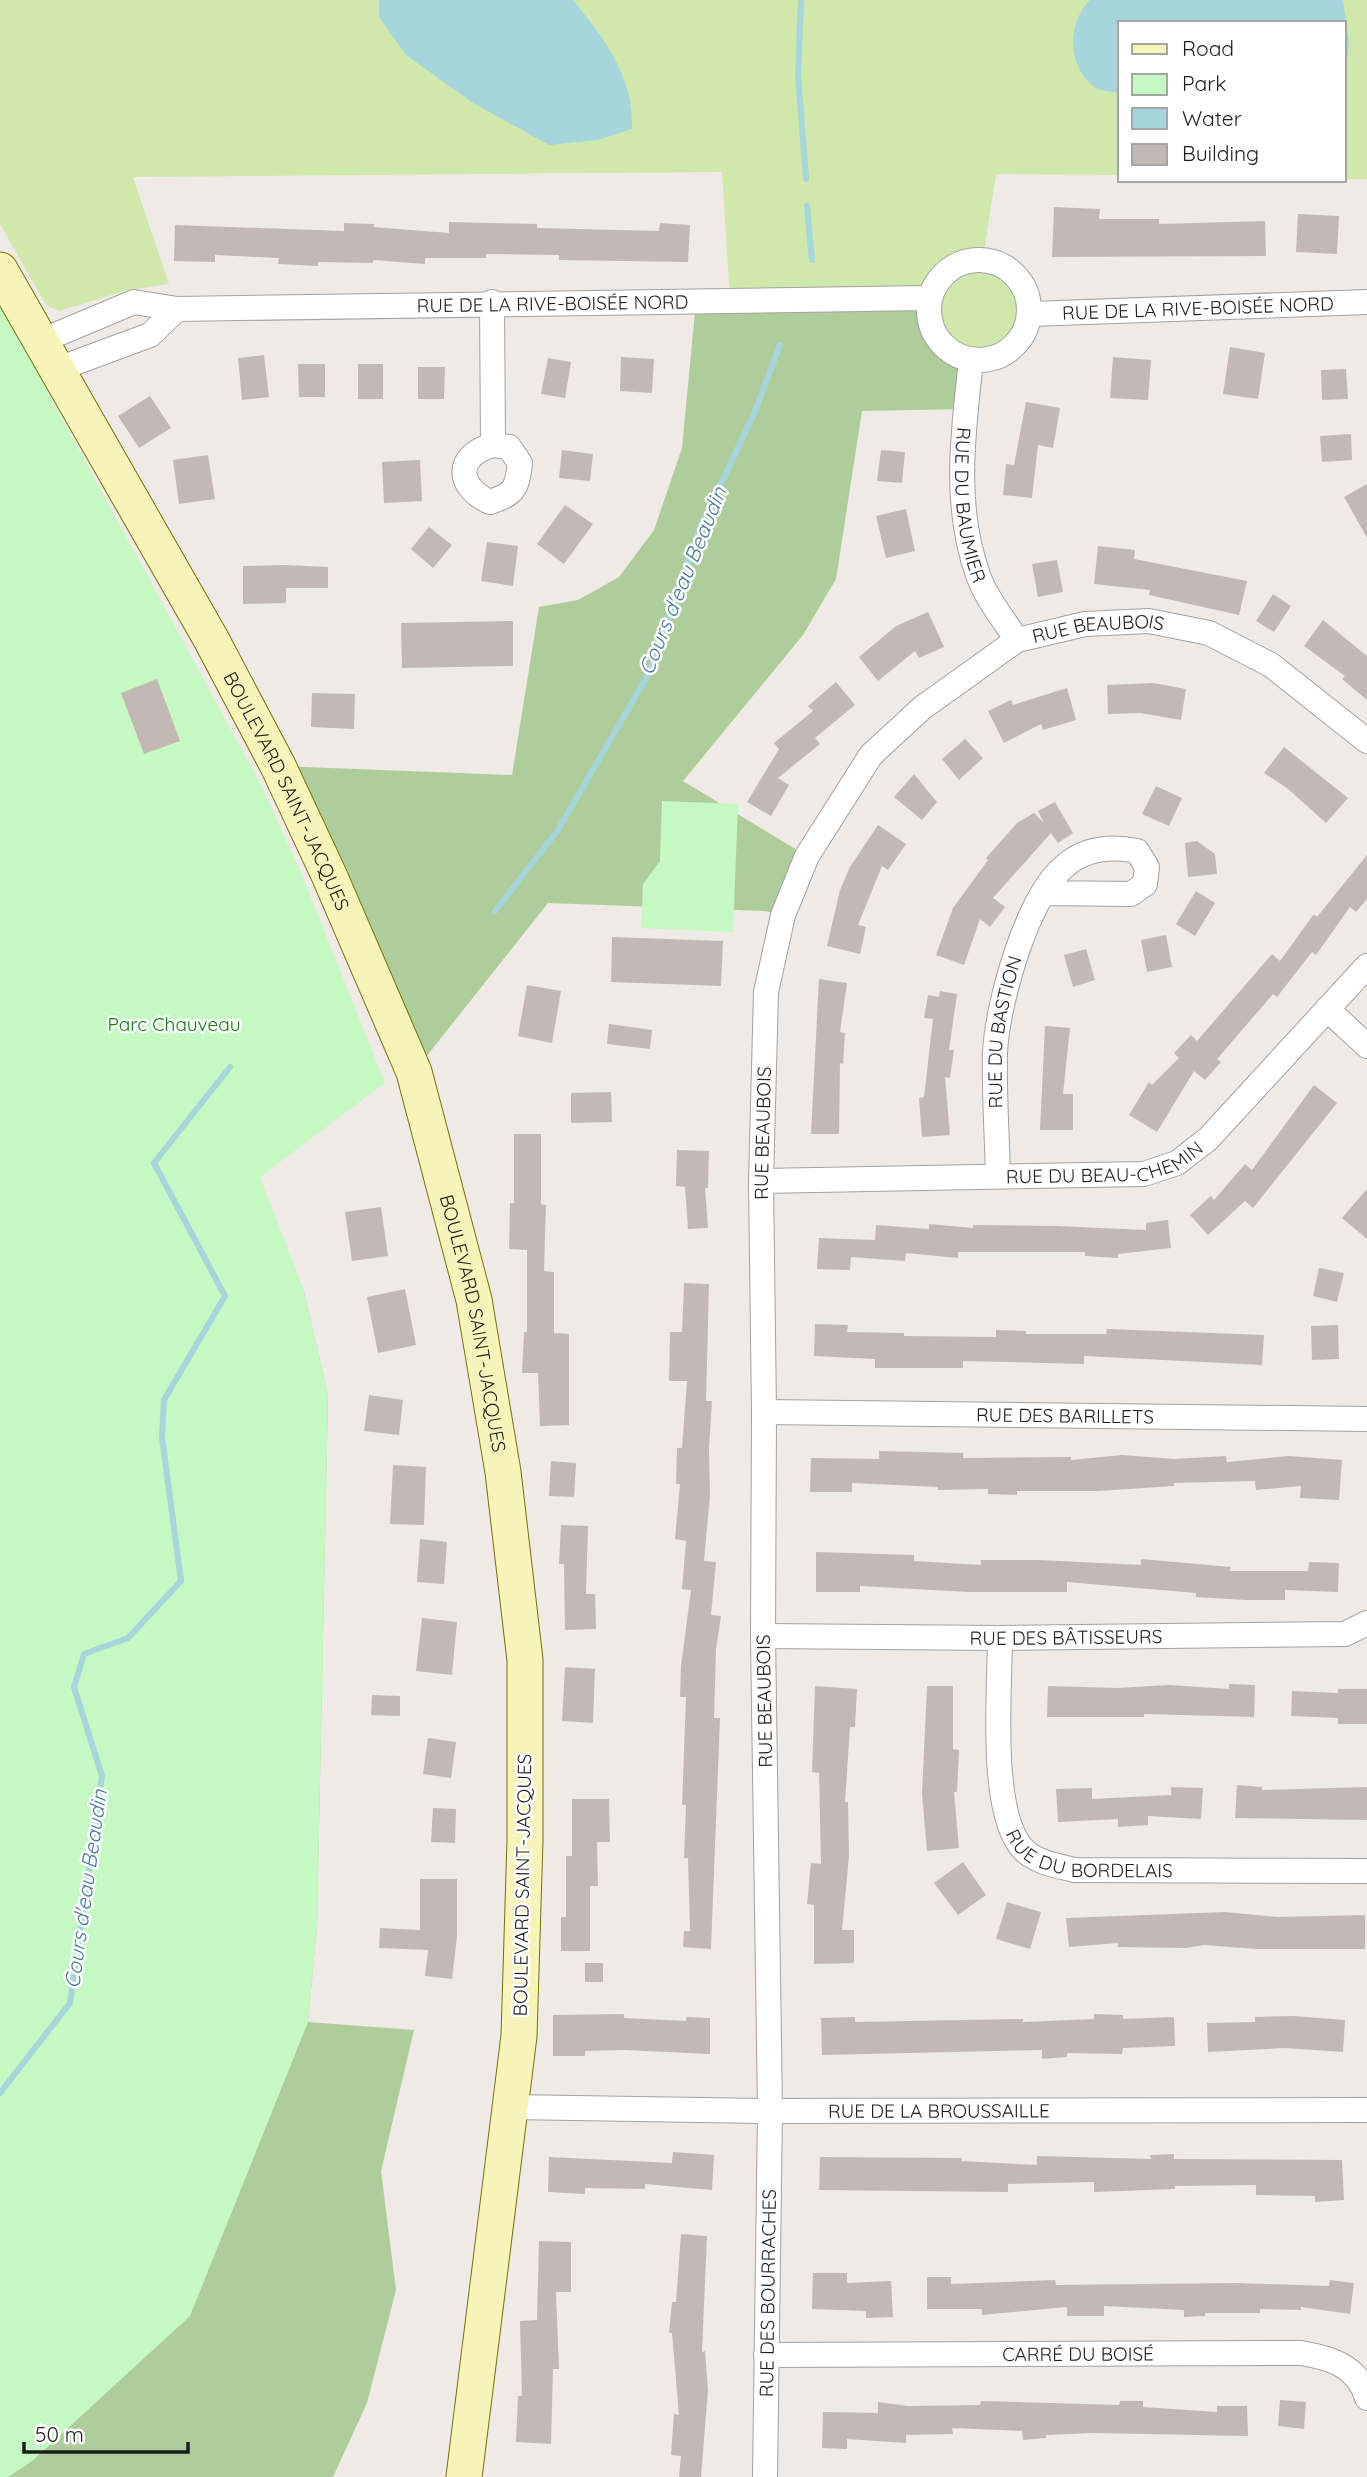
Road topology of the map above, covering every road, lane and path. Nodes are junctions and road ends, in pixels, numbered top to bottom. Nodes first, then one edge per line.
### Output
1 (0, 270) edge
2 (929, 298) junction
3 (492, 302) junction
4 (1367, 302) edge
5 (177, 309) junction
6 (1030, 314) junction
7 (49, 355) junction
8 (971, 361) junction
9 (493, 445) dead end
10 (1017, 640) junction
11 (1367, 741) edge
12 (1044, 893) dead end
13 (1367, 966) edge
14 (1326, 1009) junction
15 (1367, 1045) edge
16 (998, 1177) junction
17 (761, 1181) junction
18 (764, 1412) junction
19 (1367, 1419) edge
20 (1367, 1623) edge
21 (763, 1636) junction
22 (1000, 1638) junction
23 (1367, 1871) edge
24 (510, 2107) junction
25 (1367, 2110) edge
26 (770, 2111) junction
27 (766, 2355) junction
28 (1367, 2398) edge
29 (464, 2477) edge
30 (765, 2477) edge

1 - 7 street, BOULEVARD SAINT-JACQUES
2 - 3 street, RUE DE LA RIVE-BOISÉE NORD
2 - 6 street
2 - 8 street
3 - 5 street, RUE DE LA RIVE-BOISÉE NORD
3 - 9 street
4 - 6 street, RUE DE LA RIVE-BOISÉE NORD
5 - 7 street
5 - 7 street, RUE DE LA RIVE-BOISÉE NORD
6 - 8 street
7 - 24 street, BOULEVARD SAINT-JACQUES
8 - 10 street, RUE DU BAUMIER
10 - 11 street, RUE BEAUBOIS
10 - 17 street, RUE BEAUBOIS
12 - 16 street, RUE DU BASTION
13 - 14 street, RUE DU BEAU-CHEMIN
14 - 15 street
14 - 16 street, RUE DU BEAU-CHEMIN
16 - 17 street, RUE DU BEAU-CHEMIN
17 - 18 street, RUE BEAUBOIS
18 - 19 street, RUE DES BARILLETS
18 - 21 street, RUE BEAUBOIS
20 - 22 street, RUE DES BÂTISSEURS
21 - 22 street, RUE DES BÂTISSEURS
21 - 26 street, RUE BEAUBOIS
22 - 23 street, RUE DU BORDELAIS
24 - 26 street, RUE DE LA BROUSSAILLE
24 - 29 street, BOULEVARD SAINT-JACQUES
25 - 26 street, RUE DE LA BROUSSAILLE
26 - 27 street, RUE DES BOURRACHES
27 - 28 street, CARRÉ DU BOISÉ
27 - 30 street, RUE DES BOURRACHES

